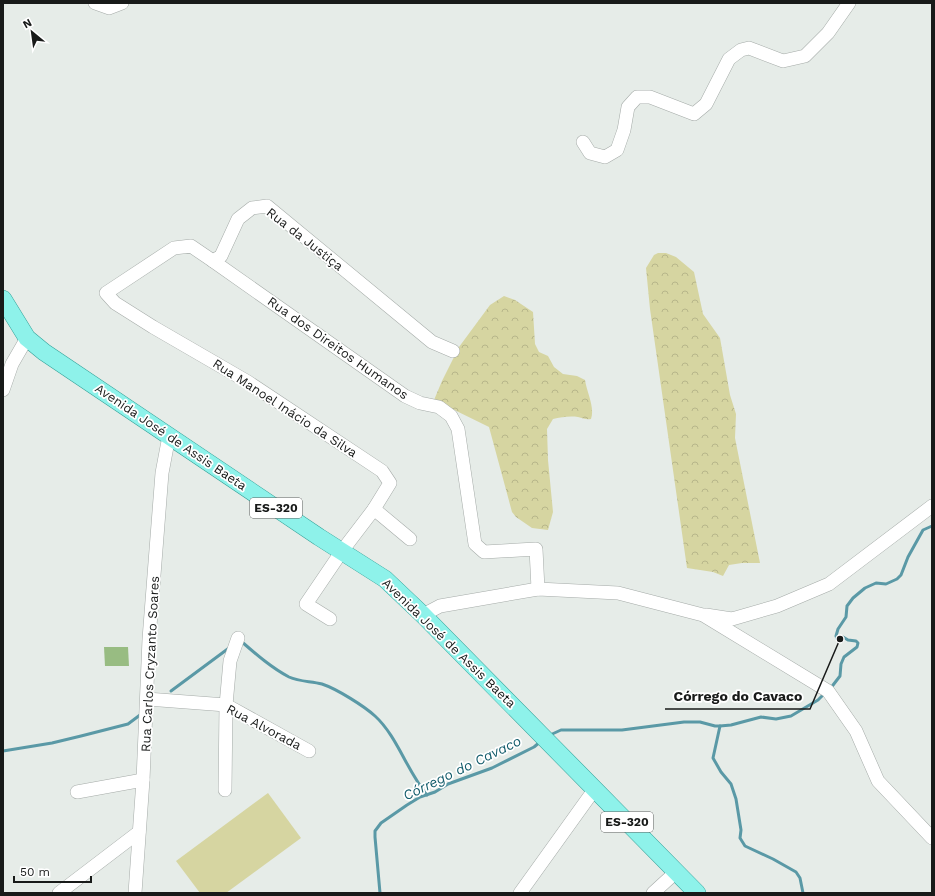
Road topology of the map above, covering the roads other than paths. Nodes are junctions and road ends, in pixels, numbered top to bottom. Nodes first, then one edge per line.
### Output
1 (95, 3) edge
2 (122, 3) edge
3 (849, 3) edge
4 (583, 142) dead end
5 (214, 261) junction
6 (3, 299) edge
7 (27, 338) junction
8 (453, 351) dead end
9 (3, 390) edge
10 (169, 436) junction
11 (932, 506) edge
12 (374, 509) junction
13 (410, 539) dead end
14 (342, 552) junction
15 (538, 589) junction
16 (423, 615) junction
17 (703, 615) junction
18 (330, 619) dead end
19 (238, 638) dead end
20 (147, 699) junction
21 (226, 705) junction
22 (309, 751) dead end
23 (143, 780) junction
24 (225, 790) dead end
25 (594, 790) junction
26 (77, 792) dead end
27 (139, 832) junction
28 (932, 838) edge
29 (676, 872) junction
30 (59, 893) edge
31 (135, 893) edge
32 (520, 893) edge
33 (653, 893) edge
34 (697, 893) edge

1 - 2 street
3 - 4 street
5 - 8 street, Rua da Justiça
5 - 12 street, Rua Manoel Inácio da Silva
5 - 15 street, Rua dos Direitos Humanos
6 - 7 main road, Avenida José de Assis Baeta / ES-320
7 - 9 street
7 - 10 main road, Avenida José de Assis Baeta / ES-320
10 - 14 main road, Avenida José de Assis Baeta / ES-320
10 - 20 street, Rua Carlos Cryzanto Soares
11 - 17 street
12 - 13 street
12 - 14 street, Rua Manoel Inácio da Silva
14 - 16 main road, Avenida José de Assis Baeta / ES-320
14 - 18 street, Rua Manoel Inácio da Silva
15 - 16 street
15 - 17 street
16 - 25 main road, Avenida José de Assis Baeta / ES-320
17 - 28 street
19 - 21 street
20 - 21 street, Rua Alvorada
20 - 23 street, Rua Carlos Cryzanto Soares
21 - 22 street, Rua Alvorada
21 - 24 street
23 - 26 street
23 - 27 street, Rua Carlos Cryzanto Soares
25 - 29 main road, Avenida José de Assis Baeta / ES-320
25 - 32 street
27 - 30 street
27 - 31 street, Rua Carlos Cryzanto Soares
29 - 33 street
29 - 34 main road, Avenida José de Assis Baeta / ES-320

